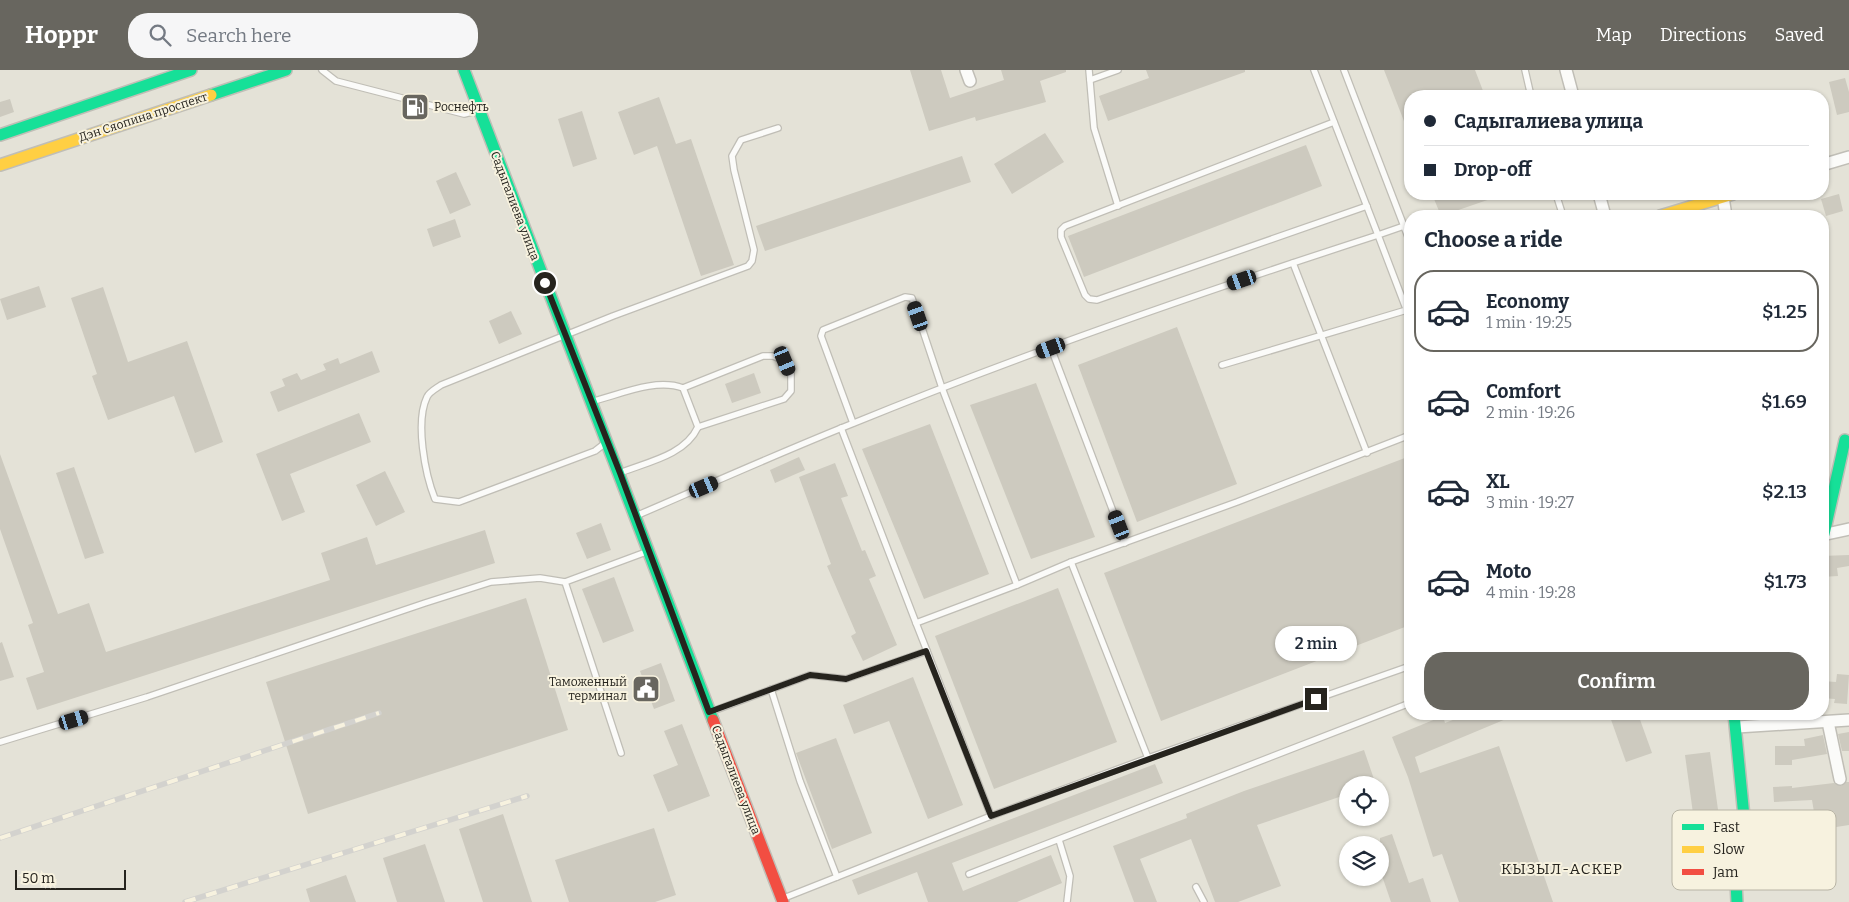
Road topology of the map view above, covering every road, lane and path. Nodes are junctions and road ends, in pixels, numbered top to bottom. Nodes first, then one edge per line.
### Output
1 (191, 70) edge
2 (286, 70) edge
3 (322, 70) edge
4 (464, 70) edge
5 (1089, 70) edge
6 (1118, 70) edge
7 (1314, 70) edge
8 (1344, 70) edge
9 (1525, 70) edge
10 (1566, 70) edge
11 (1090, 80) junction
12 (1530, 90) edge
13 (1571, 90) edge
14 (478, 110) junction
15 (1334, 122) junction
16 (778, 128) dead end
17 (0, 134) edge
18 (1849, 157) edge
19 (1829, 164) edge
20 (0, 165) edge
21 (1712, 200) edge
22 (1118, 206) junction
23 (1367, 206) junction
24 (1679, 210) edge
25 (1404, 226) joint
26 (1378, 235) junction
27 (1293, 262) junction
28 (1404, 300) edge
29 (1404, 311) edge
30 (1323, 334) junction
31 (565, 335) junction
32 (1051, 348) junction
33 (1222, 365) dead end
34 (683, 388) junction
35 (942, 388) junction
36 (592, 402) junction
37 (853, 423) junction
38 (698, 428) junction
39 (841, 428) junction
40 (1404, 437) edge
41 (1845, 440) dead end
42 (608, 442) junction
43 (1367, 453) junction
44 (620, 473) junction
45 (1829, 509) edge
46 (636, 516) junction
47 (1849, 529) edge
48 (1829, 534) edge
49 (1125, 542) junction
50 (650, 551) junction
51 (1071, 562) junction
52 (565, 582) junction
53 (1017, 586) junction
54 (916, 623) junction
55 (926, 651) junction
56 (1404, 668) edge
57 (770, 689) junction
58 (1404, 705) edge
59 (709, 712) junction
60 (1735, 720) edge
61 (1849, 720) edge
62 (1828, 722) junction
63 (1737, 727) junction
64 (0, 742) edge
65 (621, 753) dead end
66 (1148, 758) junction
67 (1840, 779) dead end
68 (1744, 810) edge
69 (991, 816) junction
70 (1059, 840) junction
71 (970, 874) dead end
72 (837, 877) junction
73 (1196, 887) dead end
74 (782, 900) edge
75 (1067, 902) edge
76 (1204, 902) edge

1 - 17 main road
2 - 20 main road, Дэн Сяопина проспект
3 - 14 lane
4 - 14 main road, Садыгалиева улица
5 - 11 lane
6 - 11 lane
7 - 15 lane
8 - 25 lane
9 - 12 lane
10 - 13 street
11 - 22 lane
14 - 31 main road, Садыгалиева улица
15 - 22 lane
15 - 23 lane
16 - 31 lane
18 - 19 street
21 - 24 main road
22 - 23 lane
23 - 26 lane
25 - 26 lane
26 - 27 lane
26 - 28 lane
27 - 30 lane
27 - 32 lane
29 - 30 lane
30 - 33 lane
30 - 43 lane
31 - 36 main road, Садыгалиева улица
31 - 42 lane
32 - 35 lane
32 - 49 lane
34 - 36 lane
34 - 38 lane
34 - 38 lane
35 - 37 lane
35 - 37 lane
35 - 53 lane
36 - 42 main road, Садыгалиева улица
37 - 39 lane
38 - 44 lane
39 - 46 lane
39 - 54 lane
40 - 43 lane
41 - 45 main road
42 - 44 main road, Садыгалиева улица
43 - 49 lane
44 - 46 main road, Садыгалиева улица
46 - 50 main road, Садыгалиева улица
47 - 48 street
49 - 51 lane
50 - 52 lane
50 - 59 main road, Садыгалиева улица
51 - 53 lane
51 - 66 lane
52 - 64 lane
52 - 65 lane
53 - 54 lane
54 - 55 lane
55 - 57 lane
55 - 69 lane
56 - 66 lane
57 - 59 lane
57 - 72 lane
58 - 70 lane
59 - 74 main road, Садыгалиева улица
60 - 63 main road
61 - 62 street
62 - 63 street
62 - 67 street
63 - 68 main road
66 - 69 lane
69 - 72 lane
70 - 71 lane
70 - 75 lane
72 - 74 lane
73 - 76 lane

